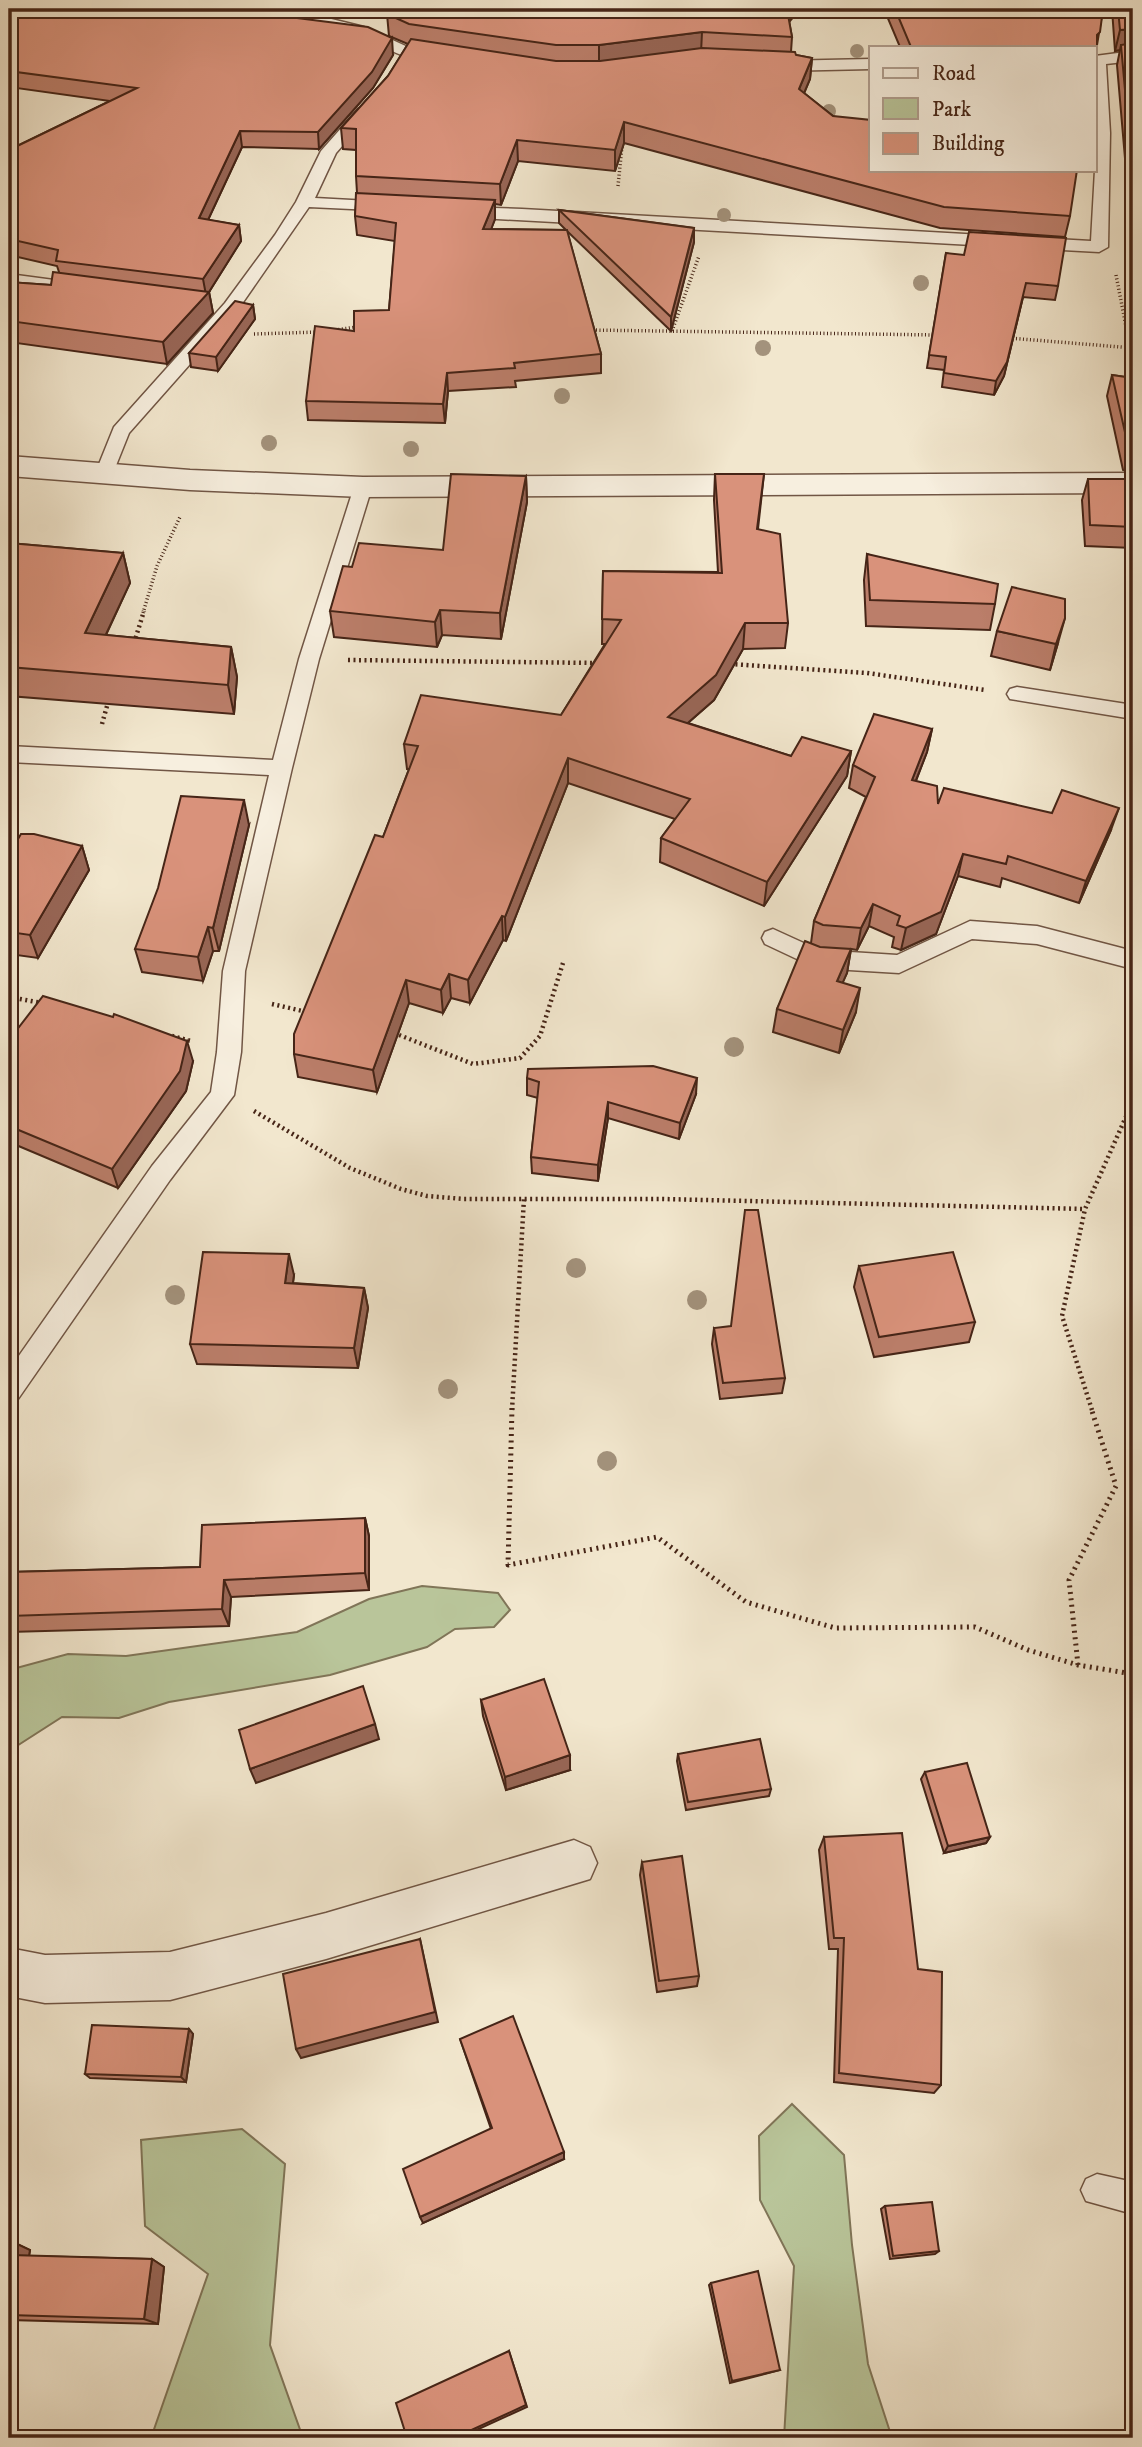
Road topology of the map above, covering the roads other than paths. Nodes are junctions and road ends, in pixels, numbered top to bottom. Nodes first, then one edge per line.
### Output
1 (246, 9) edge
2 (405, 51) junction
3 (1133, 57) edge
4 (445, 58) edge
5 (869, 64) edge
6 (760, 65) edge
7 (394, 72) edge
8 (373, 102) edge
9 (304, 202) junction
10 (399, 208) edge
11 (440, 211) edge
12 (9, 279) edge
13 (100, 290) edge
14 (205, 303) edge
15 (231, 307) junction
16 (9, 466) edge
17 (104, 474) junction
18 (1133, 483) edge
19 (363, 487) junction
20 (1017, 694) road end
21 (1133, 712) edge
22 (9, 754) edge
23 (281, 768) junction
24 (773, 938) dead end
25 (1133, 960) edge
26 (9, 1391) edge
27 (574, 1863) dead end
28 (9, 1972) edge
29 (1097, 2190) dead end
30 (1133, 2198) edge

1 - 2 lane
2 - 4 lane
2 - 7 lane
3 - 11 lane
5 - 6 lane
8 - 9 lane
9 - 10 lane
9 - 15 lane
12 - 13 lane
14 - 15 lane
15 - 17 lane
16 - 17 street
17 - 19 street
18 - 19 street
19 - 23 lane
20 - 21 lane
22 - 23 lane
23 - 26 lane
24 - 25 lane
27 - 28 street
29 - 30 lane

